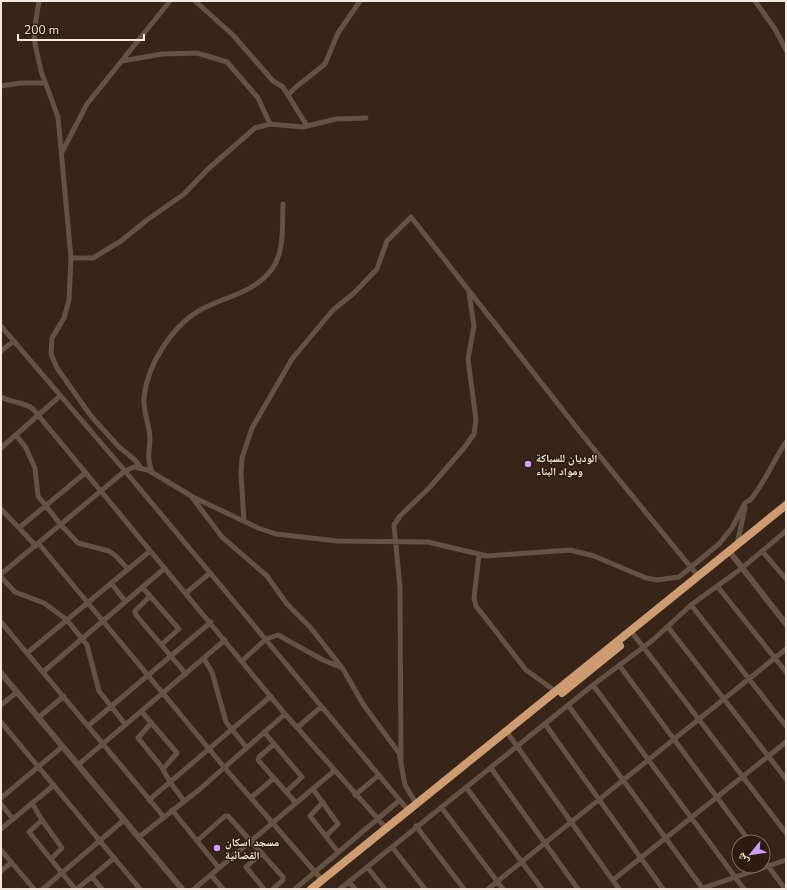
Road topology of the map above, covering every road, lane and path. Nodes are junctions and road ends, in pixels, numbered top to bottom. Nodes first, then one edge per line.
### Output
1 (39, 1) edge
2 (170, 1) edge
3 (195, 1) edge
4 (360, 1) edge
5 (755, 1) edge
6 (786, 50) edge
7 (122, 61) junction
8 (45, 84) junction
9 (1, 86) edge
10 (288, 95) junction
11 (366, 118) dead end
12 (270, 124) junction
13 (307, 126) junction
14 (62, 153) junction
15 (283, 204) dead end
16 (71, 258) junction
17 (469, 292) junction
18 (1, 326) edge
19 (14, 341) junction
20 (1, 352) edge
21 (60, 396) junction
22 (1, 397) edge
23 (38, 415) junction
24 (16, 435) junction
25 (786, 442) edge
26 (1, 448) edge
27 (141, 468) junction
28 (125, 471) junction
29 (152, 472) junction
30 (85, 473) junction
31 (101, 491) junction
32 (190, 495) junction
33 (751, 499) junction
34 (786, 505) edge
35 (45, 506) junction
36 (1, 509) edge
37 (786, 511) edge
38 (244, 521) junction
39 (61, 525) junction
40 (20, 527) junction
41 (785, 534) edge
42 (396, 541) junction
43 (737, 544) junction
44 (38, 545) junction
45 (150, 551) junction
46 (762, 551) junction
47 (730, 553) junction
48 (479, 555) junction
49 (165, 568) junction
50 (691, 568) junction
51 (742, 568) junction
52 (128, 569) junction
53 (210, 573) junction
54 (1, 575) edge
55 (698, 576) junction
56 (786, 579) edge
57 (111, 583) junction
58 (717, 586) junction
59 (142, 587) junction
60 (186, 593) junction
61 (150, 596) junction
62 (125, 601) junction
63 (88, 602) junction
64 (691, 605) junction
65 (67, 620) junction
66 (103, 620) junction
67 (1, 622) edge
68 (211, 622) junction
69 (786, 624) edge
70 (668, 627) junction
71 (7, 629) junction
72 (1, 633) edge
73 (634, 635) junction
74 (81, 638) junction
75 (266, 639) junction
76 (225, 640) junction
77 (162, 644) junction
78 (644, 647) junction
79 (786, 649) edge
80 (27, 653) junction
81 (172, 656) junction
82 (204, 659) junction
83 (776, 659) junction
84 (242, 661) junction
85 (618, 665) junction
86 (343, 669) junction
87 (43, 672) junction
88 (786, 672) edge
89 (186, 674) junction
90 (1, 675) edge
91 (149, 675) junction
92 (749, 680) junction
93 (593, 685) junction
94 (555, 691) junction
95 (17, 692) junction
96 (164, 692) junction
97 (64, 696) junction
98 (271, 696) junction
99 (724, 700) junction
100 (1, 705) edge
101 (568, 705) junction
102 (110, 707) junction
103 (321, 707) junction
104 (141, 711) junction
105 (285, 714) junction
106 (38, 718) junction
107 (698, 719) junction
108 (1, 722) edge
109 (151, 723) junction
110 (125, 724) junction
111 (545, 724) junction
112 (88, 726) junction
113 (786, 726) edge
114 (298, 727) junction
115 (231, 729) junction
116 (264, 732) junction
117 (509, 735) junction
118 (673, 739) junction
119 (786, 742) edge
120 (102, 744) junction
121 (274, 744) junction
122 (62, 747) junction
123 (246, 747) junction
124 (517, 747) junction
125 (209, 748) junction
126 (768, 756) junction
127 (648, 760) junction
128 (401, 761) junction
129 (78, 765) junction
130 (39, 767) junction
131 (224, 767) junction
132 (491, 768) junction
133 (163, 769) junction
134 (334, 771) junction
135 (379, 775) junction
136 (743, 777) junction
137 (274, 778) junction
138 (786, 779) edge
139 (623, 780) junction
140 (170, 782) junction
141 (54, 785) junction
142 (466, 788) junction
143 (313, 789) junction
144 (286, 792) junction
145 (356, 795) junction
146 (252, 797) junction
147 (716, 797) junction
148 (1, 798) edge
149 (150, 800) junction
150 (400, 800) junction
151 (599, 800) junction
152 (184, 801) junction
153 (323, 802) junction
154 (32, 803) junction
155 (296, 803) junction
156 (416, 803) junction
157 (1, 804) edge
158 (441, 807) junction
159 (172, 810) junction
160 (408, 810) junction
161 (164, 817) junction
162 (692, 817) junction
163 (13, 819) junction
164 (377, 819) junction
165 (42, 820) junction
166 (124, 820) junction
167 (571, 822) junction
168 (274, 823) junction
169 (416, 826) junction
170 (386, 828) junction
171 (1, 829) edge
172 (786, 833) edge
173 (744, 834) edge
174 (326, 836) junction
175 (139, 837) junction
176 (666, 838) junction
177 (197, 841) junction
178 (252, 841) junction
179 (99, 842) junction
180 (545, 842) junction
181 (392, 847) junction
182 (1, 850) edge
183 (338, 852) junction
184 (262, 853) junction
185 (114, 858) junction
186 (641, 858) junction
187 (51, 859) junction
188 (786, 860) edge
189 (521, 861) junction
190 (11, 863) junction
191 (771, 865) edge
192 (367, 867) junction
193 (219, 868) junction
194 (771, 870) edge
195 (1, 871) edge
196 (315, 872) junction
197 (62, 873) junction
198 (742, 874) edge
199 (211, 875) junction
200 (735, 876) junction
201 (92, 877) junction
202 (322, 880) junction
203 (613, 880) junction
204 (497, 881) junction
205 (349, 882) junction
206 (34, 889) edge
207 (43, 889) edge
208 (76, 889) edge
209 (102, 889) edge
210 (140, 889) edge
211 (182, 889) edge
212 (194, 889) edge
213 (223, 889) edge
214 (264, 889) edge
215 (273, 889) edge
216 (296, 889) edge
217 (311, 889) edge
218 (319, 889) edge
219 (340, 889) edge
220 (355, 889) edge
221 (385, 889) edge
222 (425, 889) edge
223 (464, 889) edge
224 (488, 889) edge
225 (503, 889) edge
226 (542, 889) edge
227 (578, 889) edge
228 (619, 889) edge
229 (662, 889) edge
230 (702, 889) edge
231 (744, 889) edge
232 (785, 889) edge

1 - 8 street
2 - 7 street
3 - 10 street
4 - 10 street
5 - 6 street
7 - 12 street
7 - 14 street
8 - 9 street
8 - 14 street
10 - 13 street
11 - 13 street
12 - 13 street
12 - 16 street
14 - 16 street
15 - 29 street
16 - 27 street
17 - 38 street
17 - 42 street
17 - 50 street
18 - 19 street
19 - 20 street
19 - 21 street
21 - 23 street
21 - 28 street
22 - 23 street
23 - 24 street
23 - 30 street
24 - 26 street
24 - 35 street
25 - 33 street
27 - 28 street
27 - 29 street
28 - 31 street
28 - 53 street
29 - 32 street
30 - 31 street
30 - 35 street
31 - 39 street
31 - 45 street
32 - 38 street
32 - 86 street
33 - 43 street
33 - 50 street
34 - 43 highway
35 - 39 street
35 - 40 street
36 - 40 street
37 - 47 highway
38 - 42 street
39 - 44 street
39 - 52 street
40 - 44 street
41 - 46 street
42 - 48 street
42 - 128 street
43 - 47 highway
44 - 54 street
44 - 63 street
45 - 49 street
45 - 52 street
46 - 51 street
46 - 56 street
47 - 51 street
47 - 55 highway
47 - 73 highway
48 - 50 street
48 - 94 street
49 - 59 street
49 - 60 street
50 - 55 street
51 - 58 street
51 - 69 street
52 - 57 street
53 - 60 street
53 - 75 street
54 - 65 street
55 - 94 highway
57 - 62 street
57 - 63 street
58 - 64 street
58 - 83 street
59 - 61 street
59 - 62 street
60 - 68 street
61 - 77 street
61 - 77 street
62 - 66 street
63 - 65 street
63 - 66 street
64 - 70 street
64 - 92 street
65 - 74 street
65 - 80 street
66 - 74 street
66 - 91 street
67 - 71 street
68 - 76 street
68 - 81 street
70 - 78 street
70 - 99 street
71 - 72 street
71 - 80 street
73 - 78 street
73 - 117 highway
74 - 87 street
74 - 102 street
75 - 84 street
75 - 86 street
75 - 103 street
76 - 82 street
76 - 84 street
77 - 81 street
78 - 85 street
78 - 107 street
79 - 83 street
80 - 87 street
81 - 89 street
81 - 91 street
82 - 89 street
82 - 115 street
83 - 88 street
83 - 92 street
84 - 98 street
85 - 93 street
85 - 118 street
86 - 128 street
87 - 97 street
89 - 96 street
90 - 95 street
91 - 96 street
91 - 102 street
92 - 99 street
92 - 113 street
93 - 101 street
93 - 127 street
94 - 156 highway
95 - 100 street
95 - 106 street
96 - 104 street
96 - 125 street
97 - 106 street
97 - 112 street
98 - 105 street
98 - 115 street
99 - 107 street
99 - 126 street
101 - 111 street
101 - 139 street
102 - 110 street
102 - 112 street
103 - 114 street
103 - 135 street
104 - 109 street
104 - 110 street
105 - 114 street
105 - 116 street
106 - 122 street
107 - 118 street
107 - 136 street
108 - 130 street
109 - 133 street
109 - 133 street
110 - 120 street
111 - 124 street
111 - 151 street
112 - 120 street
114 - 134 street
115 - 123 street
115 - 125 street
116 - 121 street
116 - 123 street
117 - 124 street
117 - 218 highway
118 - 127 street
118 - 147 street
119 - 126 street
120 - 129 street
120 - 149 street
121 - 137 street
121 - 144 street
122 - 129 street
122 - 130 street
123 - 131 street
124 - 132 street
124 - 167 street
125 - 131 street
125 - 140 street
126 - 136 street
126 - 138 street
127 - 139 street
127 - 162 street
128 - 156 street
129 - 166 street
130 - 141 street
130 - 148 street
131 - 146 street
131 - 152 street
132 - 142 street
132 - 180 street
133 - 140 street
134 - 143 street
134 - 145 street
135 - 145 street
135 - 150 street
136 - 147 street
136 - 172 street
137 - 144 street
137 - 146 street
139 - 151 street
139 - 176 street
140 - 149 street
140 - 152 street
141 - 154 street
141 - 179 street
142 - 158 street
142 - 189 street
143 - 153 street
143 - 155 street
144 - 155 street
145 - 164 street
146 - 168 street
147 - 162 street
147 - 173 street
149 - 161 street
150 - 160 street
150 - 164 street
151 - 167 street
151 - 186 street
152 - 159 street
153 - 174 street
153 - 174 street
154 - 163 street
154 - 165 street
155 - 168 street
156 - 160 highway
157 - 163 street
158 - 169 street
158 - 204 street
159 - 161 street
159 - 177 street
160 - 170 highway
161 - 175 street
162 - 176 street
162 - 200 street
163 - 171 street
164 - 170 street
164 - 183 street
165 - 187 street
165 - 187 street
166 - 175 street
166 - 179 street
167 - 180 street
167 - 203 street
168 - 178 street
168 - 196 street
169 - 181 street
169 - 223 street
170 - 202 highway
174 - 183 street
175 - 211 street
176 - 186 street
176 - 230 street
177 - 178 street
177 - 193 street
178 - 184 street
178 - 193 street
179 - 185 street
179 - 197 street
180 - 189 street
180 - 227 street
181 - 192 street
181 - 222 street
182 - 190 street
183 - 196 street
184 - 214 street
184 - 215 street
185 - 201 street
185 - 210 street
186 - 203 street
186 - 229 street
187 - 197 street
188 - 191 street
189 - 204 street
189 - 226 street
190 - 195 street
190 - 206 street
192 - 205 street
192 - 221 street
193 - 199 street
194 - 232 street
196 - 202 street
196 - 216 street
197 - 207 street
197 - 208 street
198 - 200 street
199 - 212 street
199 - 213 street
200 - 230 street
200 - 231 street
201 - 208 street
201 - 209 street
202 - 217 highway
203 - 228 street
204 - 224 street
204 - 225 street
205 - 219 street
205 - 220 street

